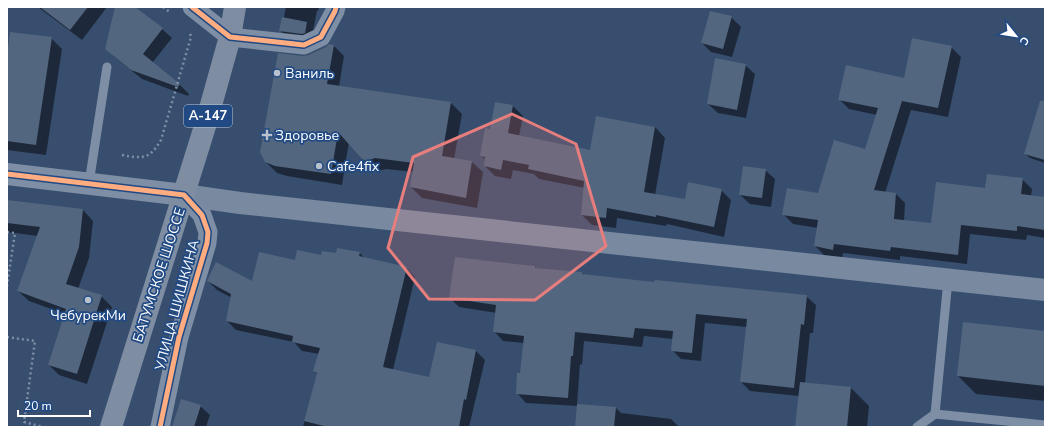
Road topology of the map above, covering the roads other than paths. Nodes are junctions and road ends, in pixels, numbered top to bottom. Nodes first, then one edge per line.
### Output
1 (192, 7) edge
2 (235, 7) edge
3 (336, 7) edge
4 (230, 37) junction
5 (107, 67) dead end
6 (7, 174) edge
7 (89, 183) junction
8 (184, 195) junction
9 (948, 280) junction
10 (1045, 290) edge
11 (935, 414) junction
12 (1045, 424) edge
13 (111, 427) edge
14 (160, 427) edge
15 (917, 427) edge

1 - 4 street
2 - 4 highway, БАТУМСКОЕ ШОССЕ / А-147
3 - 4 street
4 - 8 highway, БАТУМСКОЕ ШОССЕ / А-147
5 - 7 lane
6 - 7 street
7 - 8 street
8 - 9 main road
8 - 13 highway, БАТУМСКОЕ ШОССЕ / А-147
8 - 14 street, УЛИЦА ШИШКИНА
9 - 10 main road
9 - 11 lane
11 - 12 lane
11 - 15 lane

